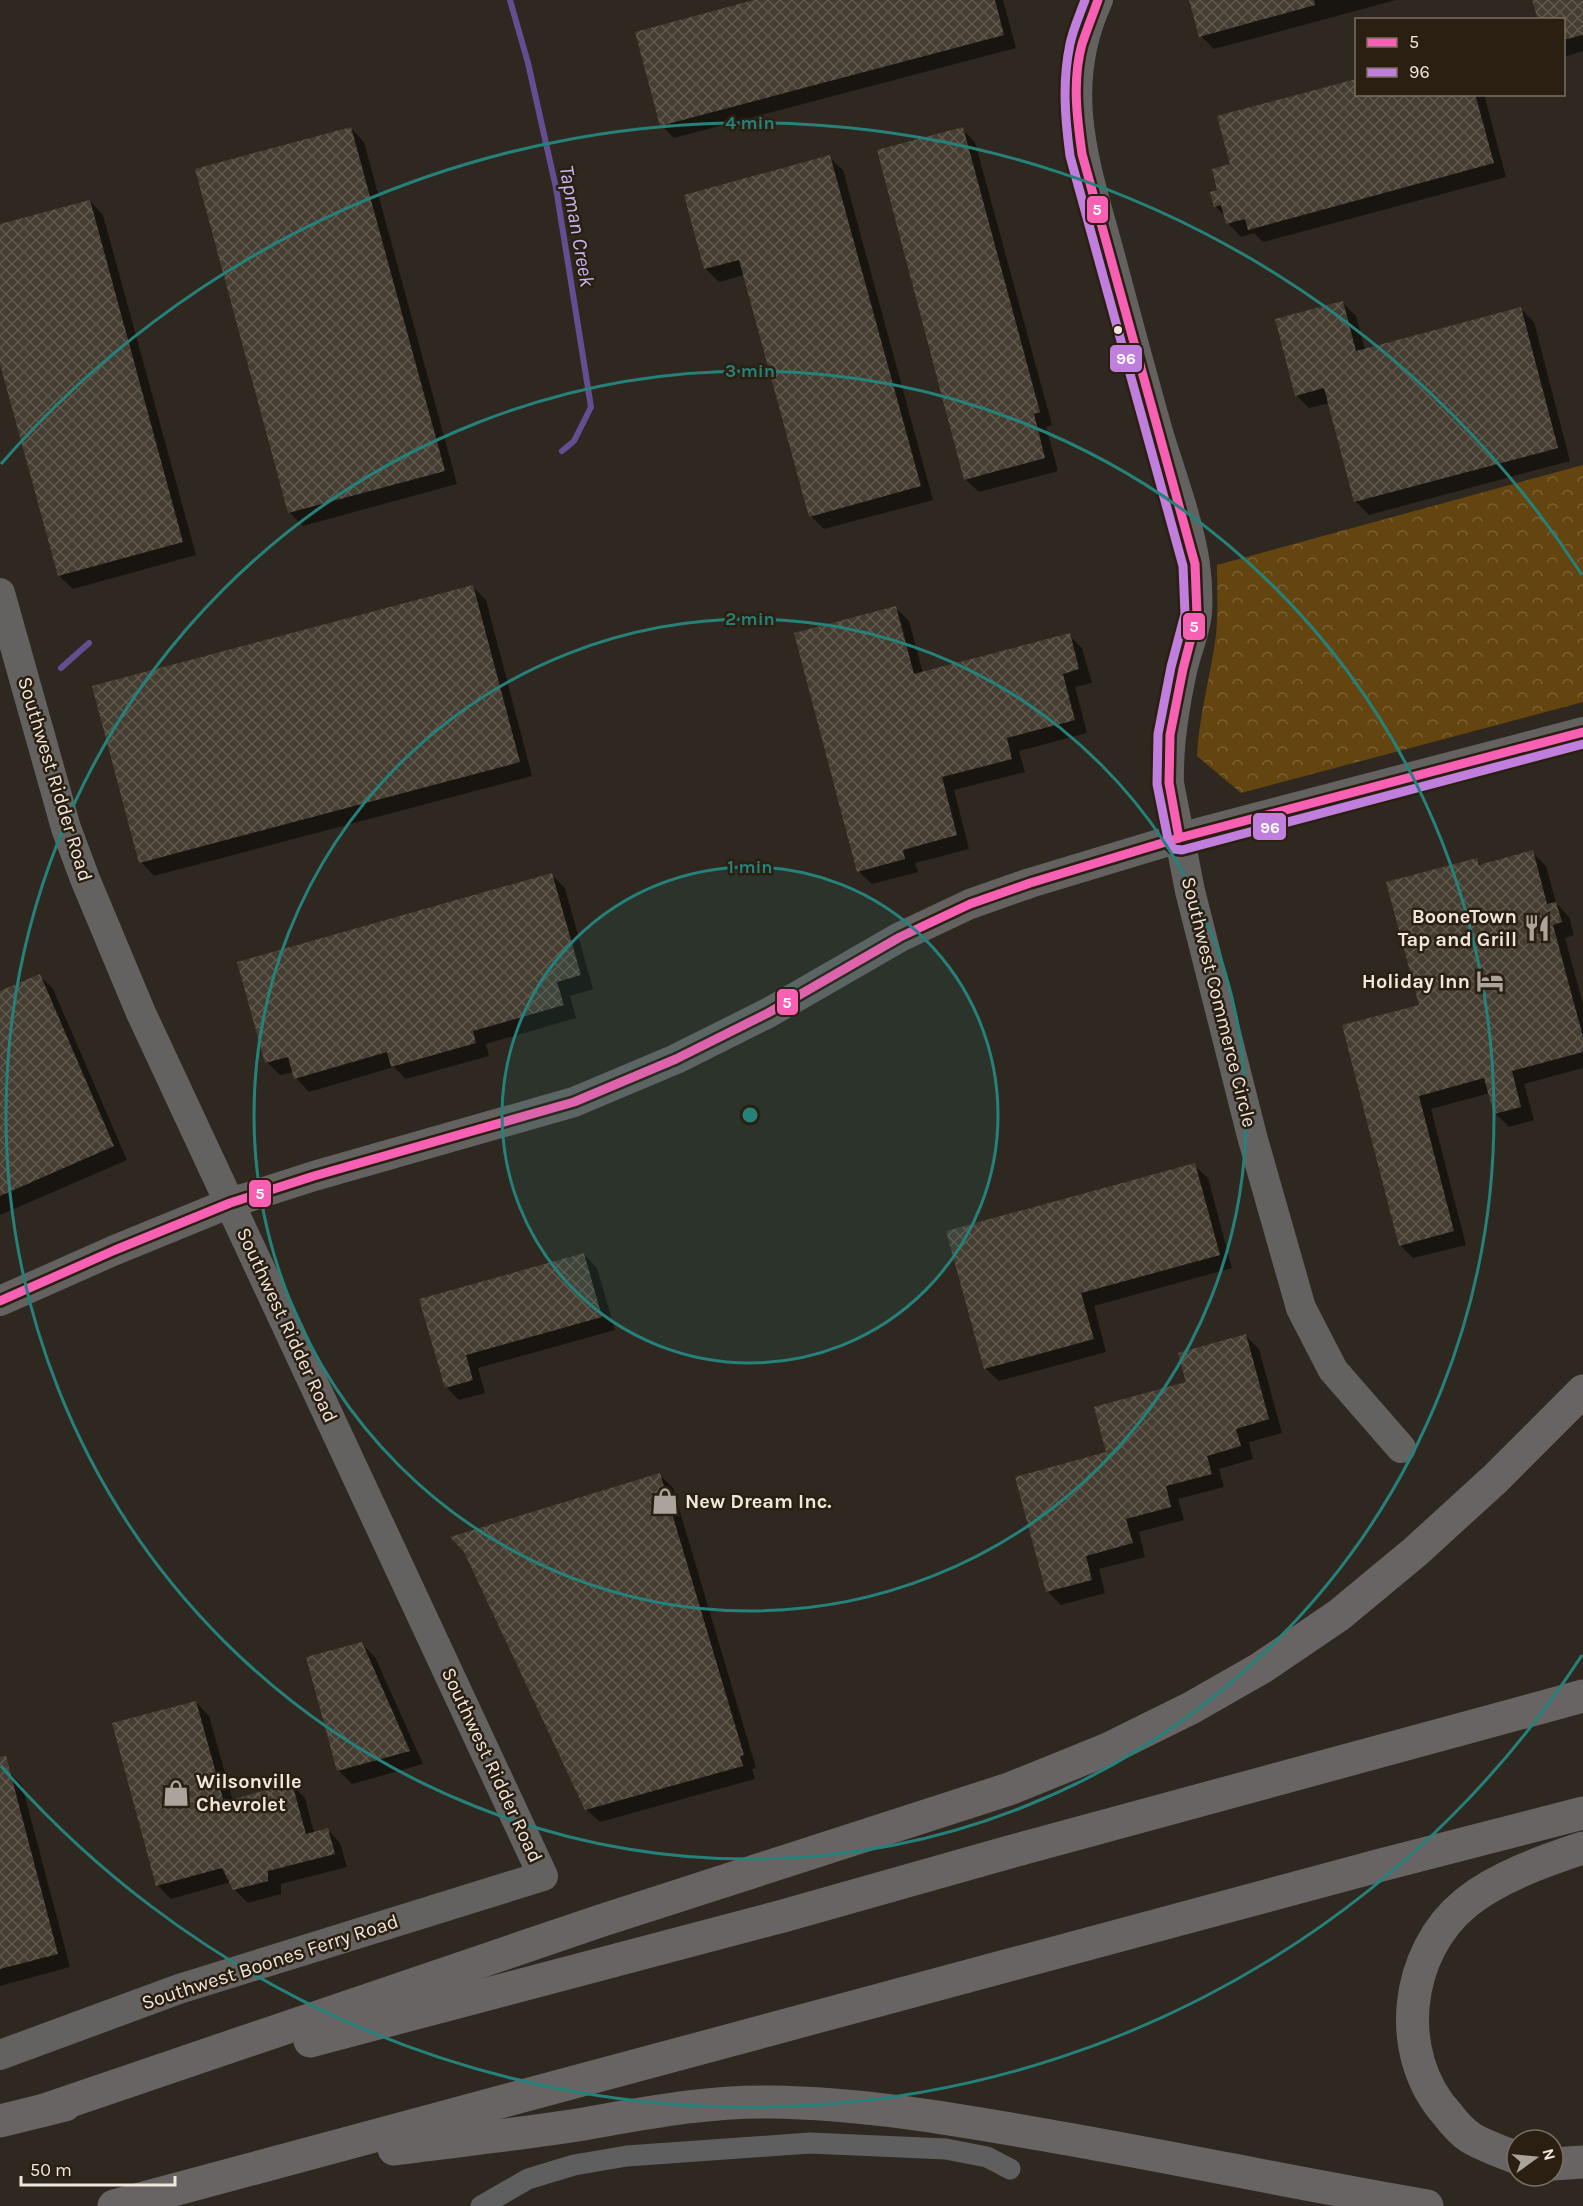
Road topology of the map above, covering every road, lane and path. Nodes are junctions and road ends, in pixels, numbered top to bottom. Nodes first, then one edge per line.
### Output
1 (1098, 0) edge
2 (0, 593) edge
3 (1583, 732) edge
4 (1179, 838) junction
5 (230, 1203) junction
6 (0, 1301) edge
7 (1583, 1390) edge
8 (1401, 1448) dead end
9 (1583, 1696) edge
10 (1583, 1813) edge
11 (1583, 1848) edge
12 (543, 1876) joint
13 (0, 2055) edge
14 (44, 2110) junction
15 (0, 2121) edge
16 (1505, 2153) edge
17 (1583, 2162) edge
18 (1565, 2163) edge
19 (267, 2165) junction
20 (1010, 2169) dead end
21 (114, 2206) edge
22 (481, 2206) edge
23 (1427, 2206) edge

1 - 4 street, Southwest Commerce Circle
2 - 5 street, Southwest Ridder Road
3 - 4 street
4 - 5 street
4 - 8 street, Southwest Commerce Circle
5 - 6 street
5 - 12 street, Southwest Ridder Road
7 - 14 highway
9 - 14 highway
10 - 19 highway
11 - 16 highway
12 - 13 street, Southwest Boones Ferry Road
14 - 15 highway
17 - 18 highway
19 - 21 highway
19 - 23 highway
20 - 22 street

